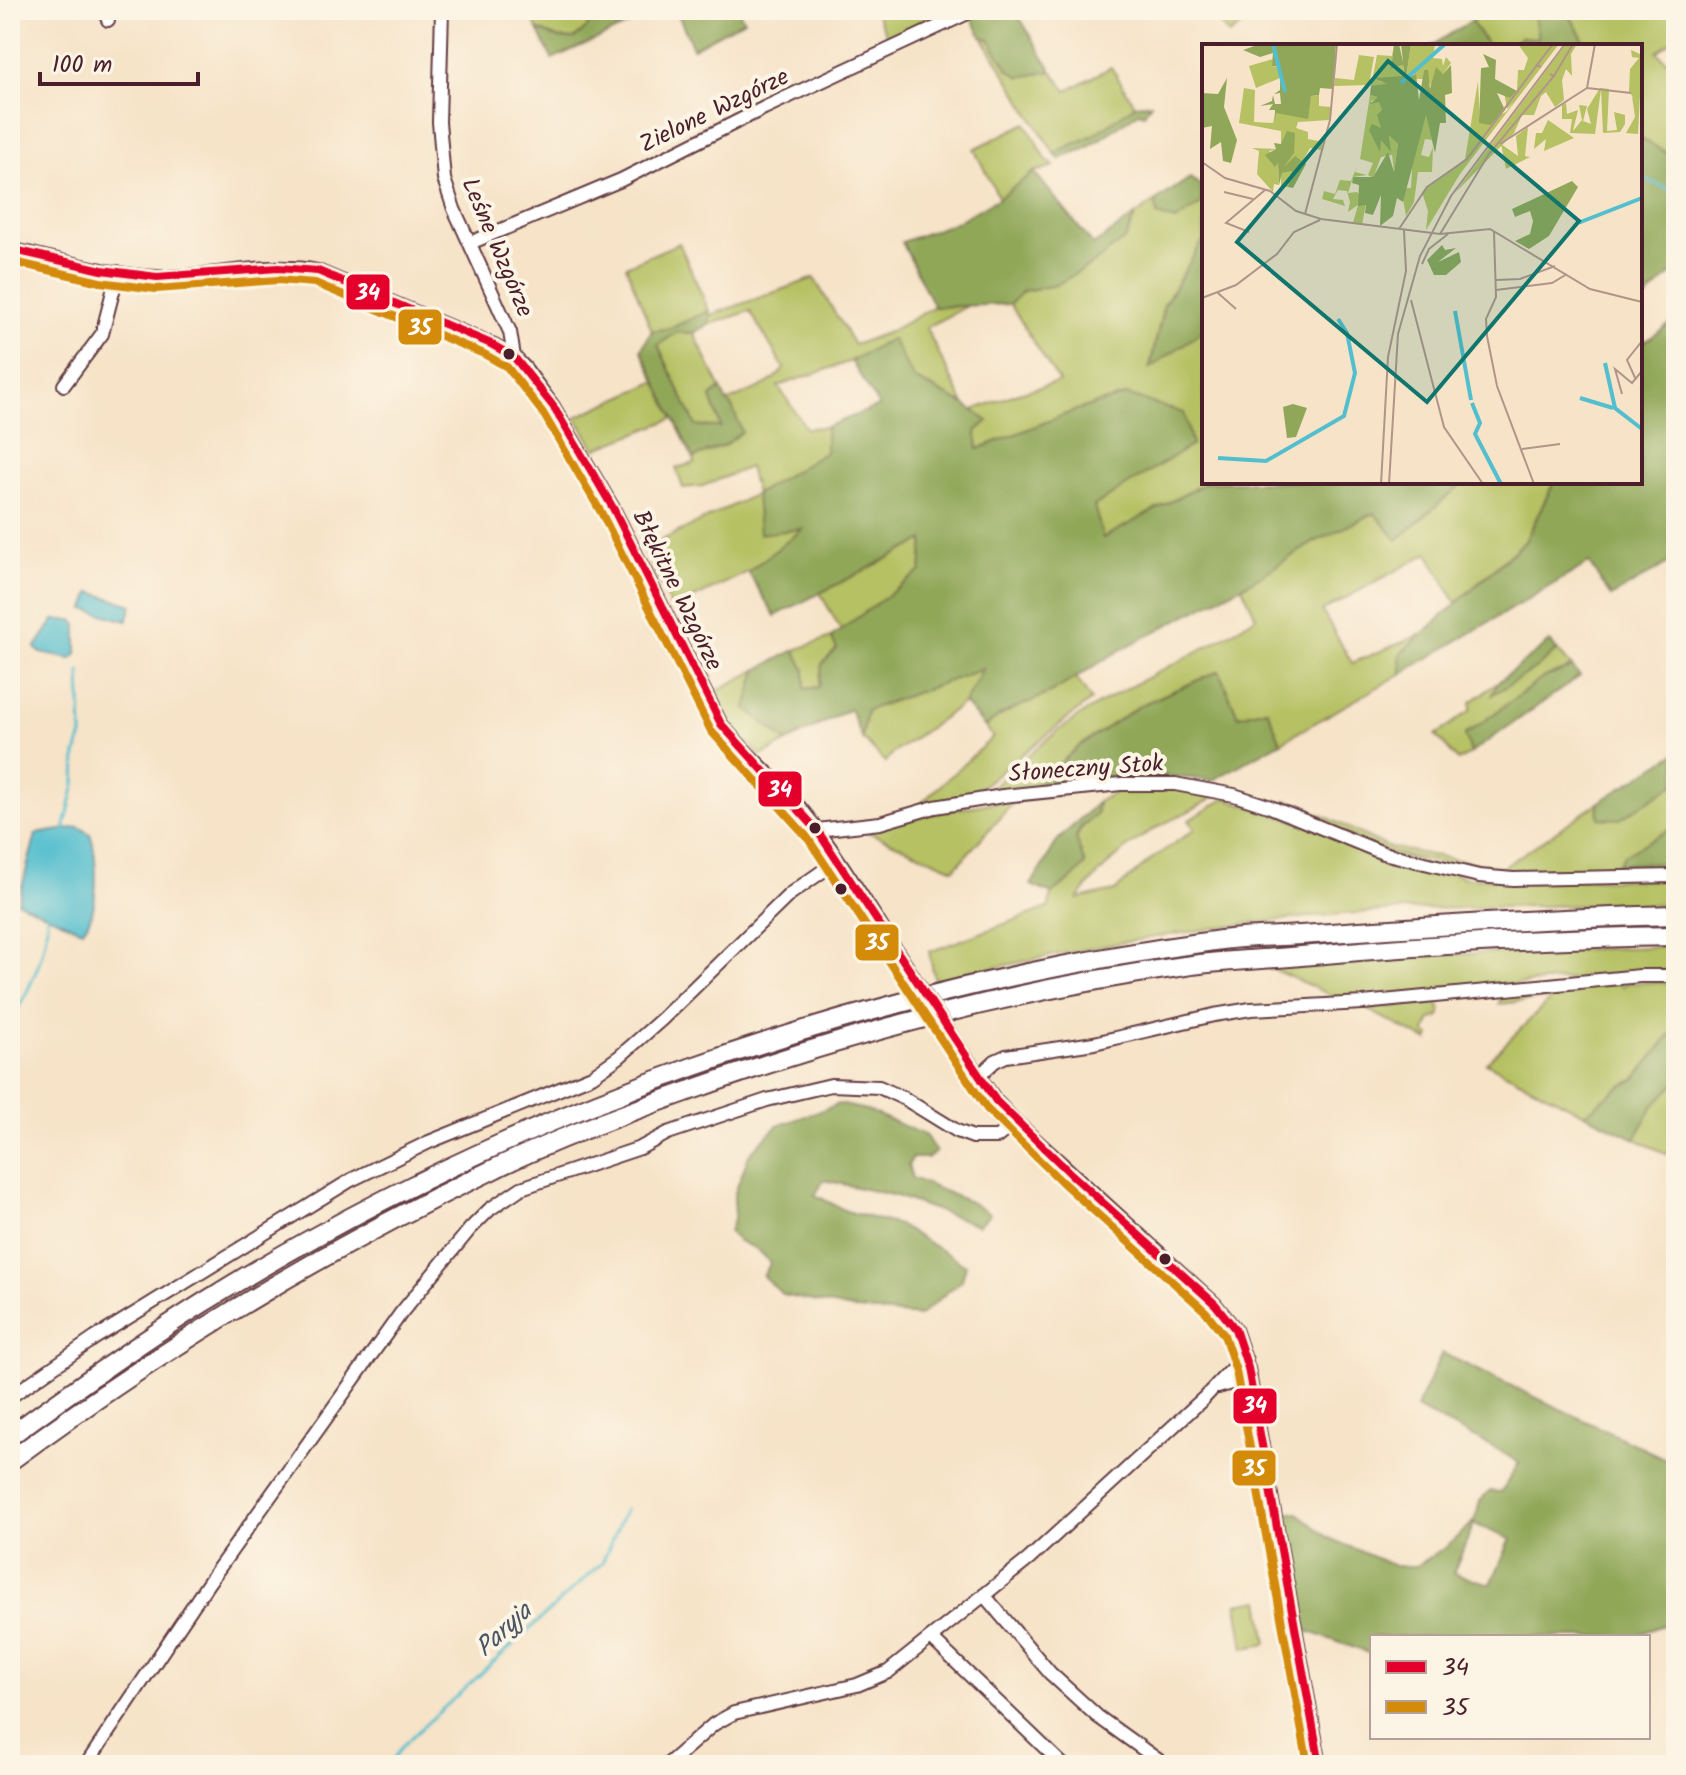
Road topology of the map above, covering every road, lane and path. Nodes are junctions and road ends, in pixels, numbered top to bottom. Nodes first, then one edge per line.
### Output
1 (442, 10) edge
2 (974, 10) edge
3 (470, 243) junction
4 (10, 249) edge
5 (118, 272) junction
6 (514, 357) junction
7 (64, 385) dead end
8 (817, 830) junction
9 (837, 861) junction
10 (1676, 876) edge
11 (1676, 915) edge
12 (1676, 936) edge
13 (1676, 976) edge
14 (978, 1077) junction
15 (1016, 1122) junction
16 (1246, 1360) junction
17 (1250, 1377) junction
18 (1215, 1388) junction
19 (10, 1397) edge
20 (10, 1436) edge
21 (10, 1461) edge
22 (984, 1595) junction
23 (931, 1638) junction
24 (86, 1765) edge
25 (667, 1765) edge
26 (1063, 1765) edge
27 (1165, 1765) edge
28 (1320, 1765) edge

1 - 3 street, Leśne Wzgórze
2 - 3 street, Zielone Wzgórze
3 - 6 street, Leśne Wzgórze
4 - 5 street
5 - 6 street
5 - 7 street
6 - 8 street, Błękitne Wzgórze
8 - 9 street, Błękitne Wzgórze
8 - 10 street, Słoneczny Stok
9 - 14 street, Błękitne Wzgórze, bridge
9 - 19 street
11 - 20 highway
12 - 21 highway
13 - 14 street
14 - 15 street, Błękitne Wzgórze
15 - 16 street, Błękitne Wzgórze
15 - 24 street
16 - 17 street, Błękitne Wzgórze
16 - 18 street
17 - 18 street
17 - 28 street, Błękitne Wzgórze
18 - 22 street
22 - 23 street
22 - 27 street
23 - 25 street
23 - 26 street

